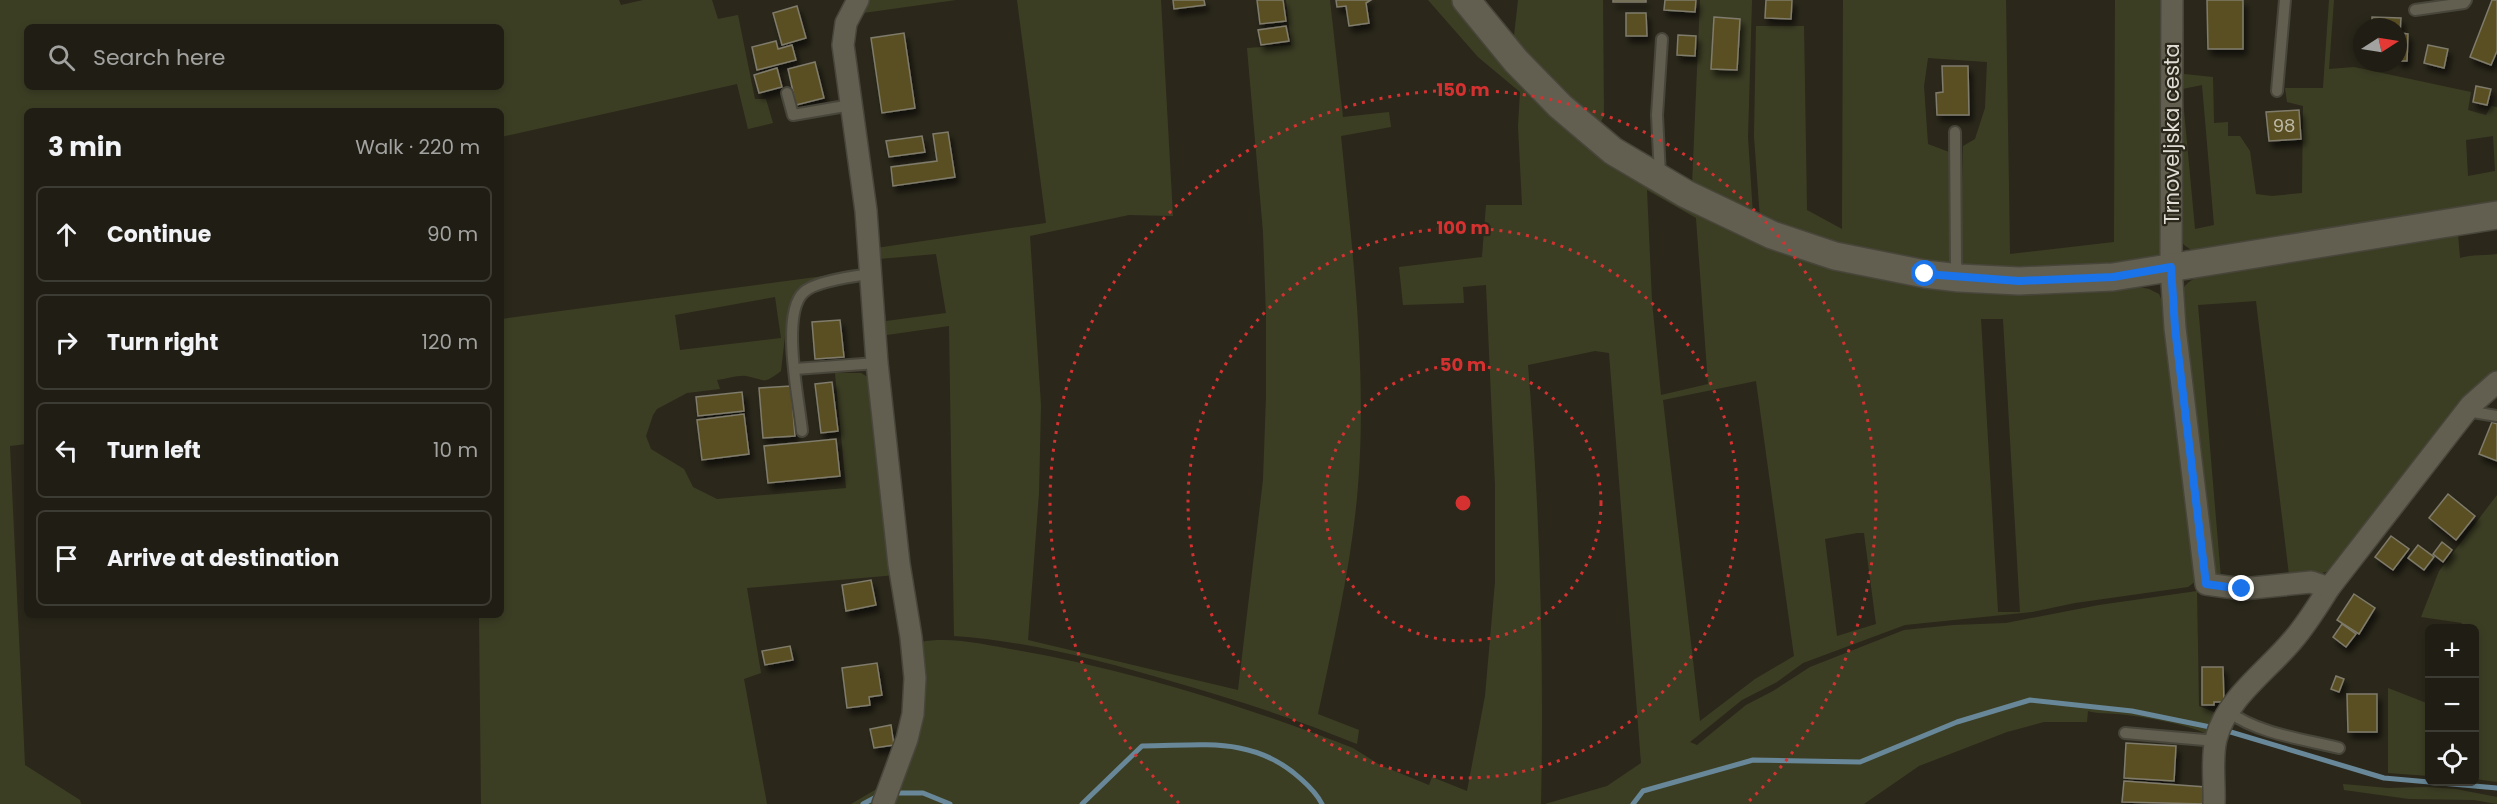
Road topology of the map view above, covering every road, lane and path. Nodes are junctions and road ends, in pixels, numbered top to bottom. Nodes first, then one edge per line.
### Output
1 (858, 0) edge
2 (1466, 0) edge
3 (2172, 0) edge
4 (2285, 0) edge
5 (2466, 0) edge
6 (2415, 9) dead end
7 (1662, 39) dead end
8 (2277, 91) dead end
9 (787, 93) dead end
10 (851, 105) junction
11 (1955, 132) dead end
12 (1660, 179) junction
13 (2497, 215) edge
14 (2171, 267) junction
15 (870, 274) junction
16 (1959, 278) junction
17 (877, 363) junction
18 (795, 369) junction
19 (2497, 382) edge
20 (2467, 411) junction
21 (2497, 416) edge
22 (802, 431) dead end
23 (2329, 588) junction
24 (2221, 728) junction
25 (2125, 733) dead end
26 (2339, 747) dead end
27 (885, 797) edge
28 (2214, 804) edge

1 - 10 street
2 - 12 street
3 - 14 street, Trnoveljska cesta
4 - 8 lane
5 - 6 lane
7 - 12 lane
9 - 10 lane
10 - 15 street
11 - 16 lane
12 - 16 street
13 - 14 street
14 - 16 street
14 - 23 street, Trnoveljska cesta
15 - 17 street
15 - 18 lane
17 - 18 lane
17 - 27 street
18 - 22 lane
19 - 20 street
20 - 21 lane
20 - 23 street
23 - 24 street
24 - 25 lane
24 - 26 lane
24 - 28 street

